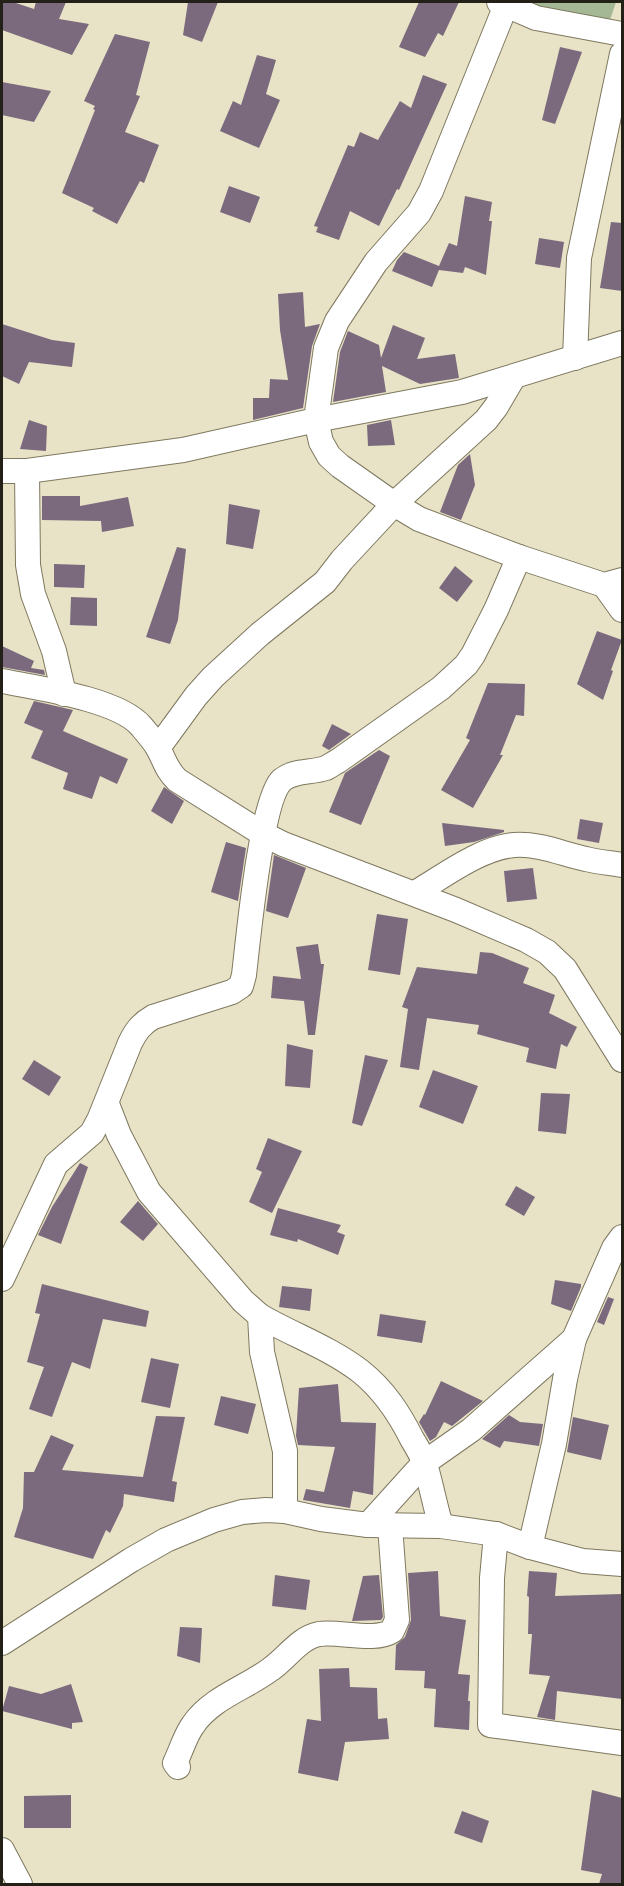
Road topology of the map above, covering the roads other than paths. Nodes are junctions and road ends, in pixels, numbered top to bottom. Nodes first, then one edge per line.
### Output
1 (503, 3) edge
2 (622, 34) edge
3 (622, 54) edge
4 (622, 344) edge
5 (575, 358) junction
6 (513, 378) junction
7 (316, 420) junction
8 (2, 471) edge
9 (27, 471) junction
10 (394, 504) junction
11 (519, 557) junction
12 (613, 583) edge
13 (622, 610) edge
14 (2, 681) edge
15 (64, 694) junction
16 (158, 748) junction
17 (263, 834) junction
18 (622, 865) edge
19 (415, 893) junction
20 (614, 1035) edge
21 (622, 1060) edge
22 (107, 1104) junction
23 (622, 1237) edge
24 (5, 1265) edge
25 (260, 1316) junction
26 (574, 1339) junction
27 (424, 1463) junction
28 (285, 1511) junction
29 (379, 1525) junction
30 (441, 1526) junction
31 (495, 1534) junction
32 (530, 1547) junction
33 (622, 1564) edge
34 (2, 1643) edge
35 (622, 1743) edge
36 (178, 1767) dead end
37 (2, 1850) edge
38 (20, 1884) edge

1 - 2 street
1 - 7 street
3 - 5 street
4 - 5 street
5 - 6 street
6 - 7 street
6 - 10 street
7 - 9 street
7 - 10 street
8 - 9 street
9 - 15 street
10 - 11 street
10 - 16 street
11 - 12 street
11 - 17 street
12 - 13 street
14 - 15 street
15 - 16 street
16 - 17 street
17 - 19 street
17 - 22 street
18 - 19 street
19 - 20 street
20 - 21 street
22 - 24 street
22 - 25 street
23 - 26 street
25 - 27 street
25 - 28 street
26 - 27 street
26 - 32 street
27 - 29 street
27 - 30 street
28 - 29 street
28 - 34 street
29 - 30 street
29 - 36 street
30 - 31 street
31 - 32 street
31 - 35 street
32 - 33 street
37 - 38 street

